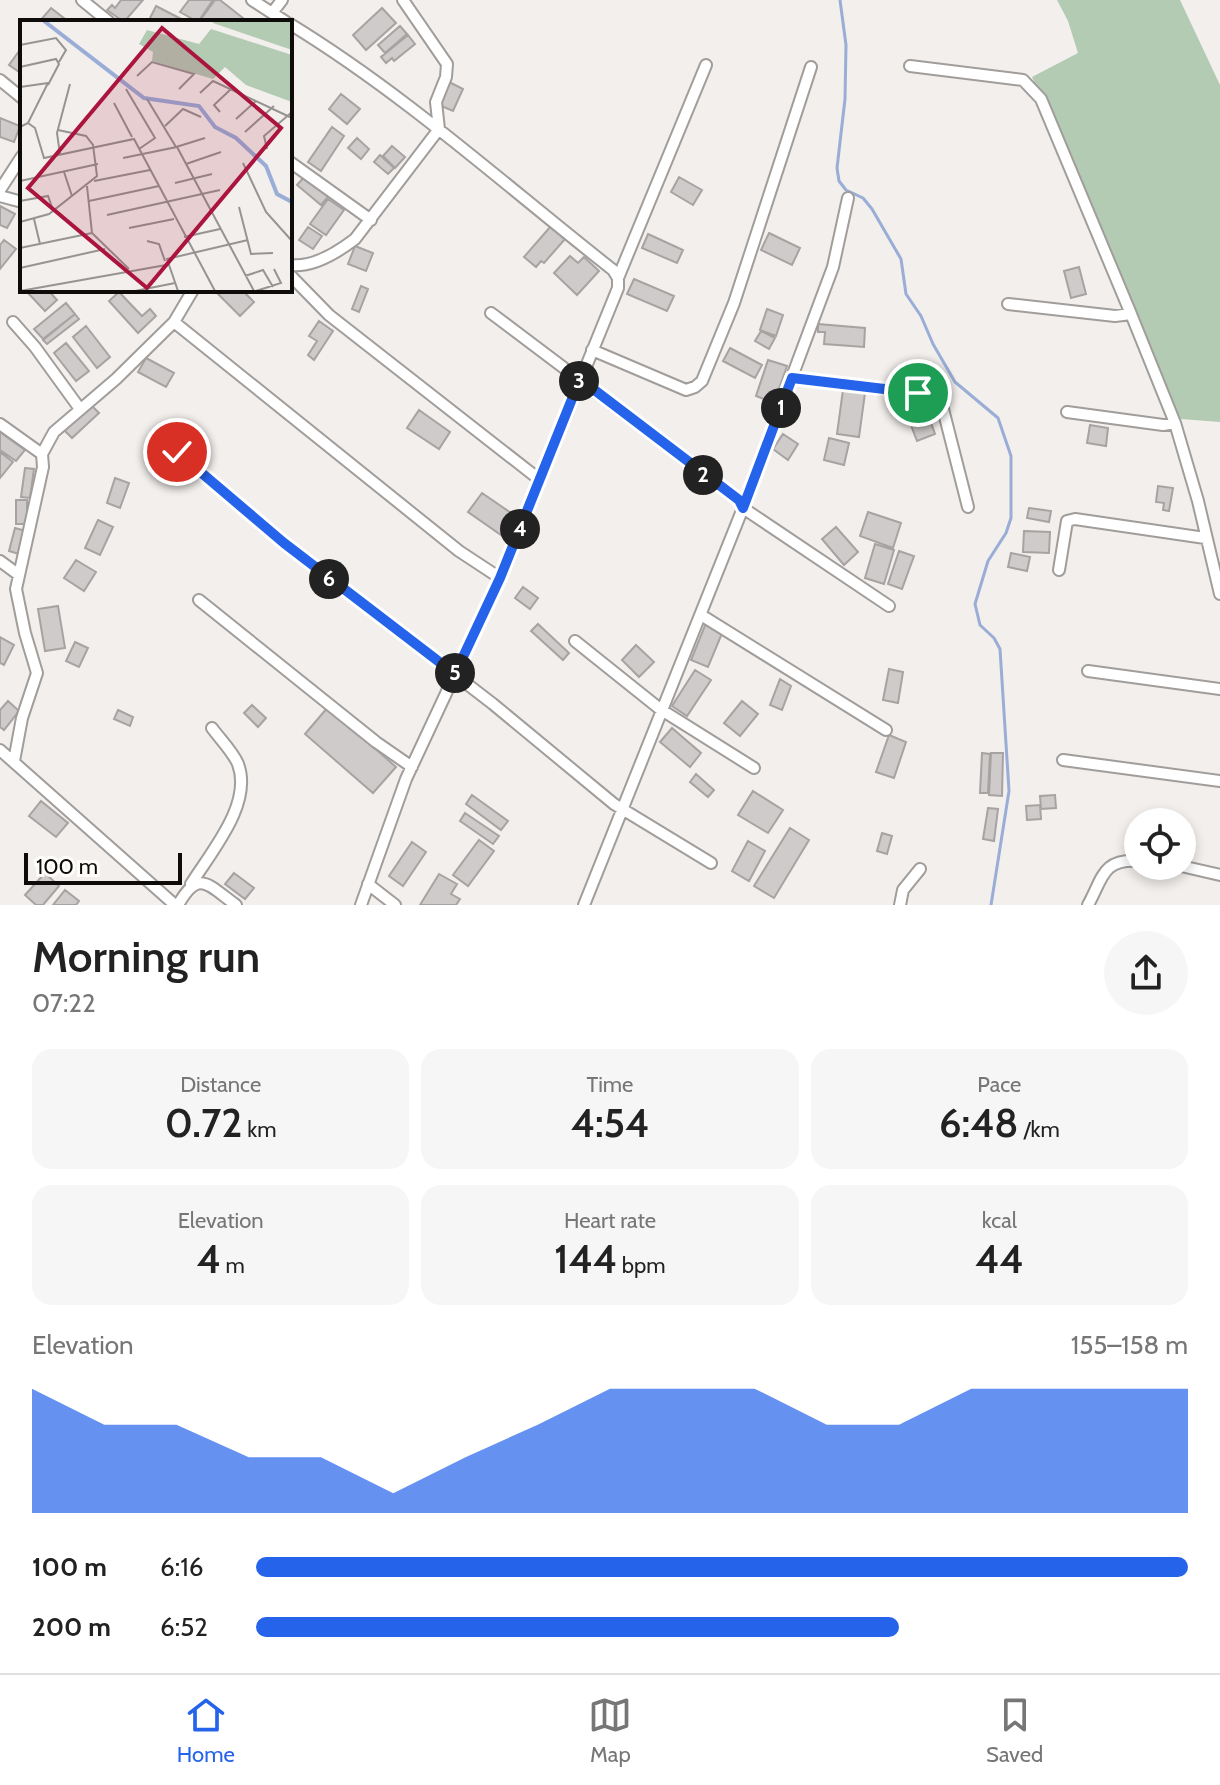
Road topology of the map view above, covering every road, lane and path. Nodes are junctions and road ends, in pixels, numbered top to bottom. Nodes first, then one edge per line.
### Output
1 (82, 0) edge
2 (252, 0) edge
3 (282, 0) edge
4 (403, 0) edge
5 (272, 13) junction
6 (107, 20) edge
7 (283, 20) edge
8 (292, 26) edge
9 (706, 65) dead end
10 (910, 66) dead end
11 (811, 67) dead end
12 (0, 80) edge
13 (20, 96) edge
14 (439, 129) junction
15 (20, 159) edge
16 (292, 163) edge
17 (0, 190) edge
18 (0, 196) edge
19 (848, 198) dead end
20 (20, 201) edge
21 (371, 220) junction
22 (292, 265) edge
23 (292, 277) edge
24 (618, 278) junction
25 (192, 292) edge
26 (1008, 304) dead end
27 (491, 313) dead end
28 (1131, 314) junction
29 (13, 322) dead end
30 (174, 322) junction
31 (592, 350) junction
32 (792, 378) junction
33 (580, 379) junction
34 (80, 409) junction
35 (1067, 412) dead end
36 (1175, 423) junction
37 (0, 424) edge
38 (177, 452) dead end
39 (42, 454) junction
40 (540, 480) junction
41 (968, 507) dead end
42 (743, 508) junction
43 (1205, 538) junction
44 (0, 561) edge
45 (1059, 570) dead end
46 (19, 575) junction
47 (500, 578) junction
48 (1220, 594) edge
49 (199, 600) dead end
50 (889, 606) dead end
51 (701, 615) junction
52 (575, 641) dead end
53 (1088, 671) dead end
54 (455, 674) junction
55 (1220, 689) edge
56 (660, 709) junction
57 (212, 728) dead end
58 (886, 730) dead end
59 (0, 750) edge
60 (1063, 760) dead end
61 (14, 761) junction
62 (412, 767) junction
63 (754, 768) dead end
64 (1220, 781) edge
65 (622, 809) junction
66 (1124, 861) edge
67 (711, 863) dead end
68 (920, 869) dead end
69 (1196, 869) edge
70 (1220, 875) edge
71 (191, 884) junction
72 (368, 884) junction
73 (176, 905) edge
74 (236, 905) edge
75 (361, 905) edge
76 (395, 905) edge
77 (584, 905) edge
78 (900, 905) edge
79 (1088, 905) edge

1 - 6 street
2 - 5 street
3 - 5 street
4 - 14 street
5 - 7 street
8 - 14 street
9 - 24 street
10 - 28 street
11 - 31 street
12 - 13 street
14 - 21 street
14 - 24 street
15 - 17 street
16 - 21 street
18 - 20 street
19 - 32 street
21 - 22 street
23 - 40 street
24 - 31 street
25 - 30 street
26 - 28 street
27 - 33 street
28 - 36 street
29 - 34 street
30 - 34 street
30 - 47 street
31 - 33 street
32 - 41 street
32 - 42 street
33 - 40 street
33 - 42 street
34 - 39 street
35 - 36 street
36 - 43 street
37 - 39 street
38 - 54 street
39 - 46 street
40 - 47 street
42 - 50 street
42 - 51 street
43 - 45 street
43 - 48 street
44 - 46 street
46 - 61 street
47 - 54 street
49 - 62 street
51 - 56 street
51 - 58 street
52 - 56 street
53 - 55 street
54 - 62 street
54 - 65 street
56 - 63 street
56 - 65 street
57 - 71 street
59 - 61 street
60 - 64 street
61 - 73 street
62 - 72 street
65 - 67 street
65 - 77 street
66 - 79 street
68 - 78 street
69 - 70 street
71 - 73 street
71 - 74 street
72 - 75 street
72 - 76 street

